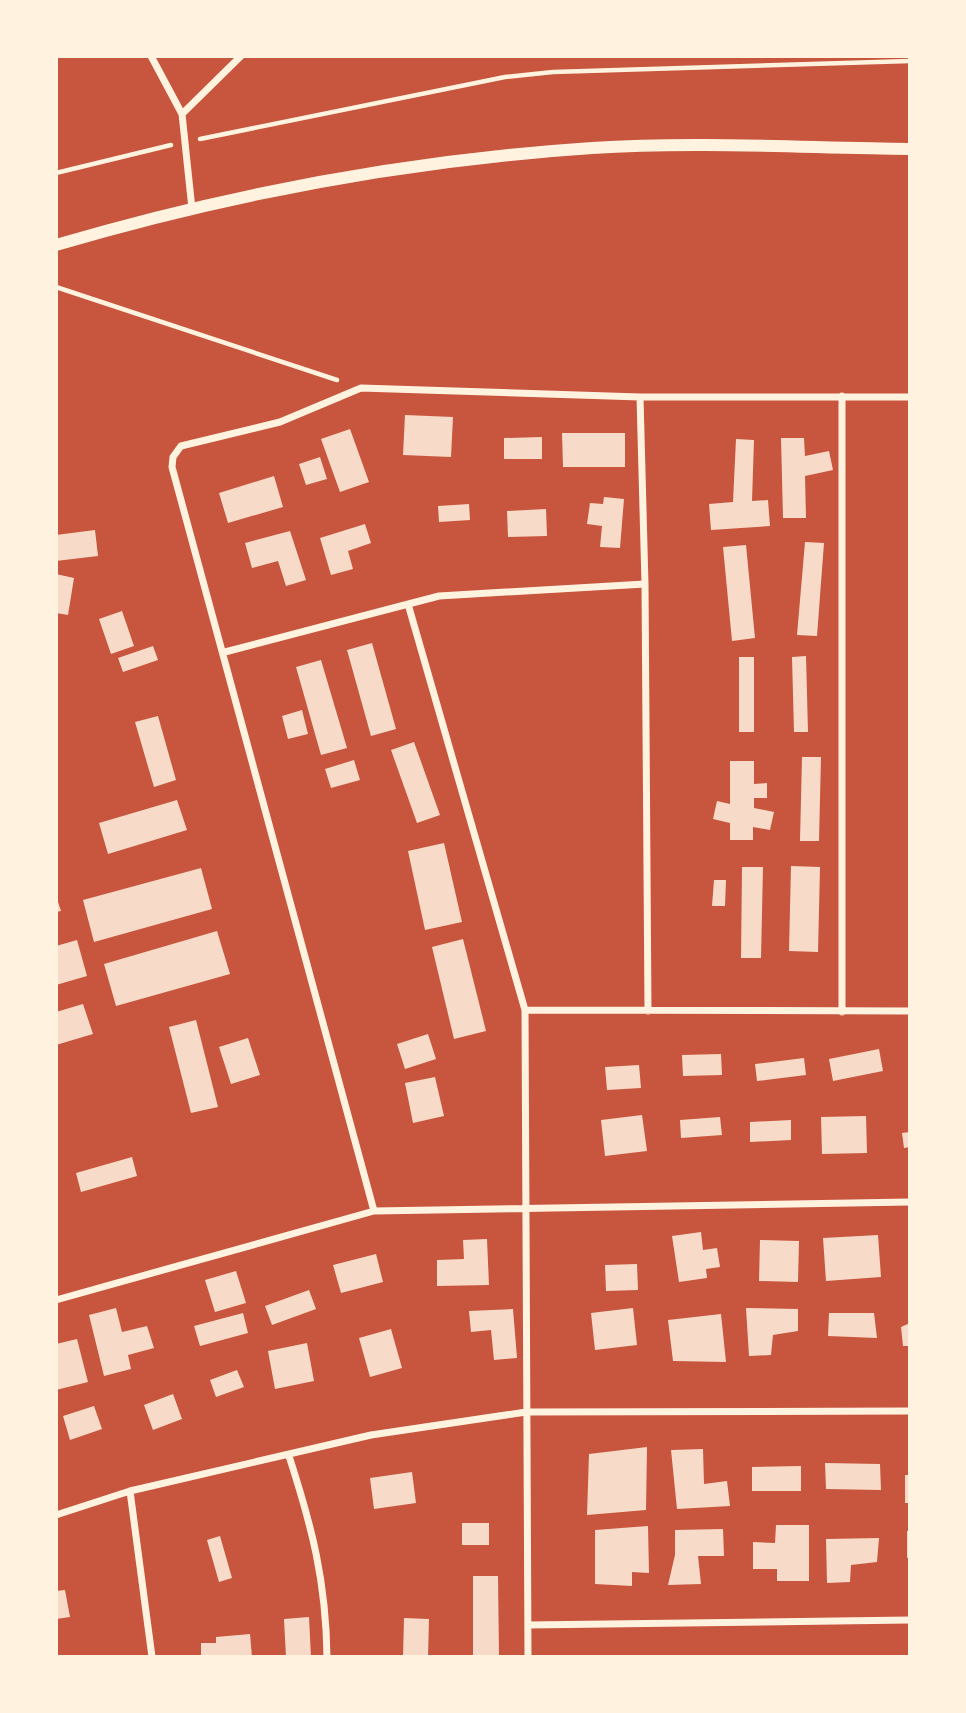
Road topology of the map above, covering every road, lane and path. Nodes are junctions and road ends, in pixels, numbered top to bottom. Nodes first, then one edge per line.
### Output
1 (151, 56) edge
2 (241, 56) edge
3 (910, 61) edge
4 (183, 114) junction
5 (185, 142) junction
6 (910, 149) edge
7 (56, 173) edge
8 (192, 209) junction
9 (56, 245) edge
10 (56, 287) edge
11 (361, 388) junction
12 (842, 396) junction
13 (640, 397) junction
14 (910, 397) edge
15 (645, 584) junction
16 (408, 604) junction
17 (225, 652) junction
18 (525, 1010) junction
19 (648, 1011) junction
20 (910, 1011) edge
21 (842, 1012) junction
22 (910, 1202) edge
23 (525, 1208) junction
24 (374, 1211) junction
25 (56, 1300) edge
26 (910, 1411) edge
27 (526, 1412) junction
28 (289, 1455) junction
29 (130, 1491) junction
30 (56, 1515) edge
31 (910, 1620) edge
32 (528, 1625) junction
33 (152, 1657) edge
34 (327, 1657) edge
35 (528, 1657) edge

1 - 4 street
2 - 4 street
3 - 5 path
4 - 5 street
5 - 7 path
5 - 8 street
6 - 8 street
8 - 9 street
10 - 11 path
11 - 13 street
11 - 17 street
12 - 13 street
12 - 14 street
12 - 21 street
13 - 15 street
15 - 16 street
15 - 19 street
16 - 17 street
16 - 18 street
17 - 24 street
18 - 19 street
18 - 23 street
19 - 21 street
20 - 21 street
22 - 23 street
23 - 24 street
23 - 27 street
24 - 25 street
26 - 27 street
27 - 28 street
27 - 32 street
28 - 29 street
28 - 34 street
29 - 30 street
29 - 33 street
31 - 32 street
32 - 35 street

